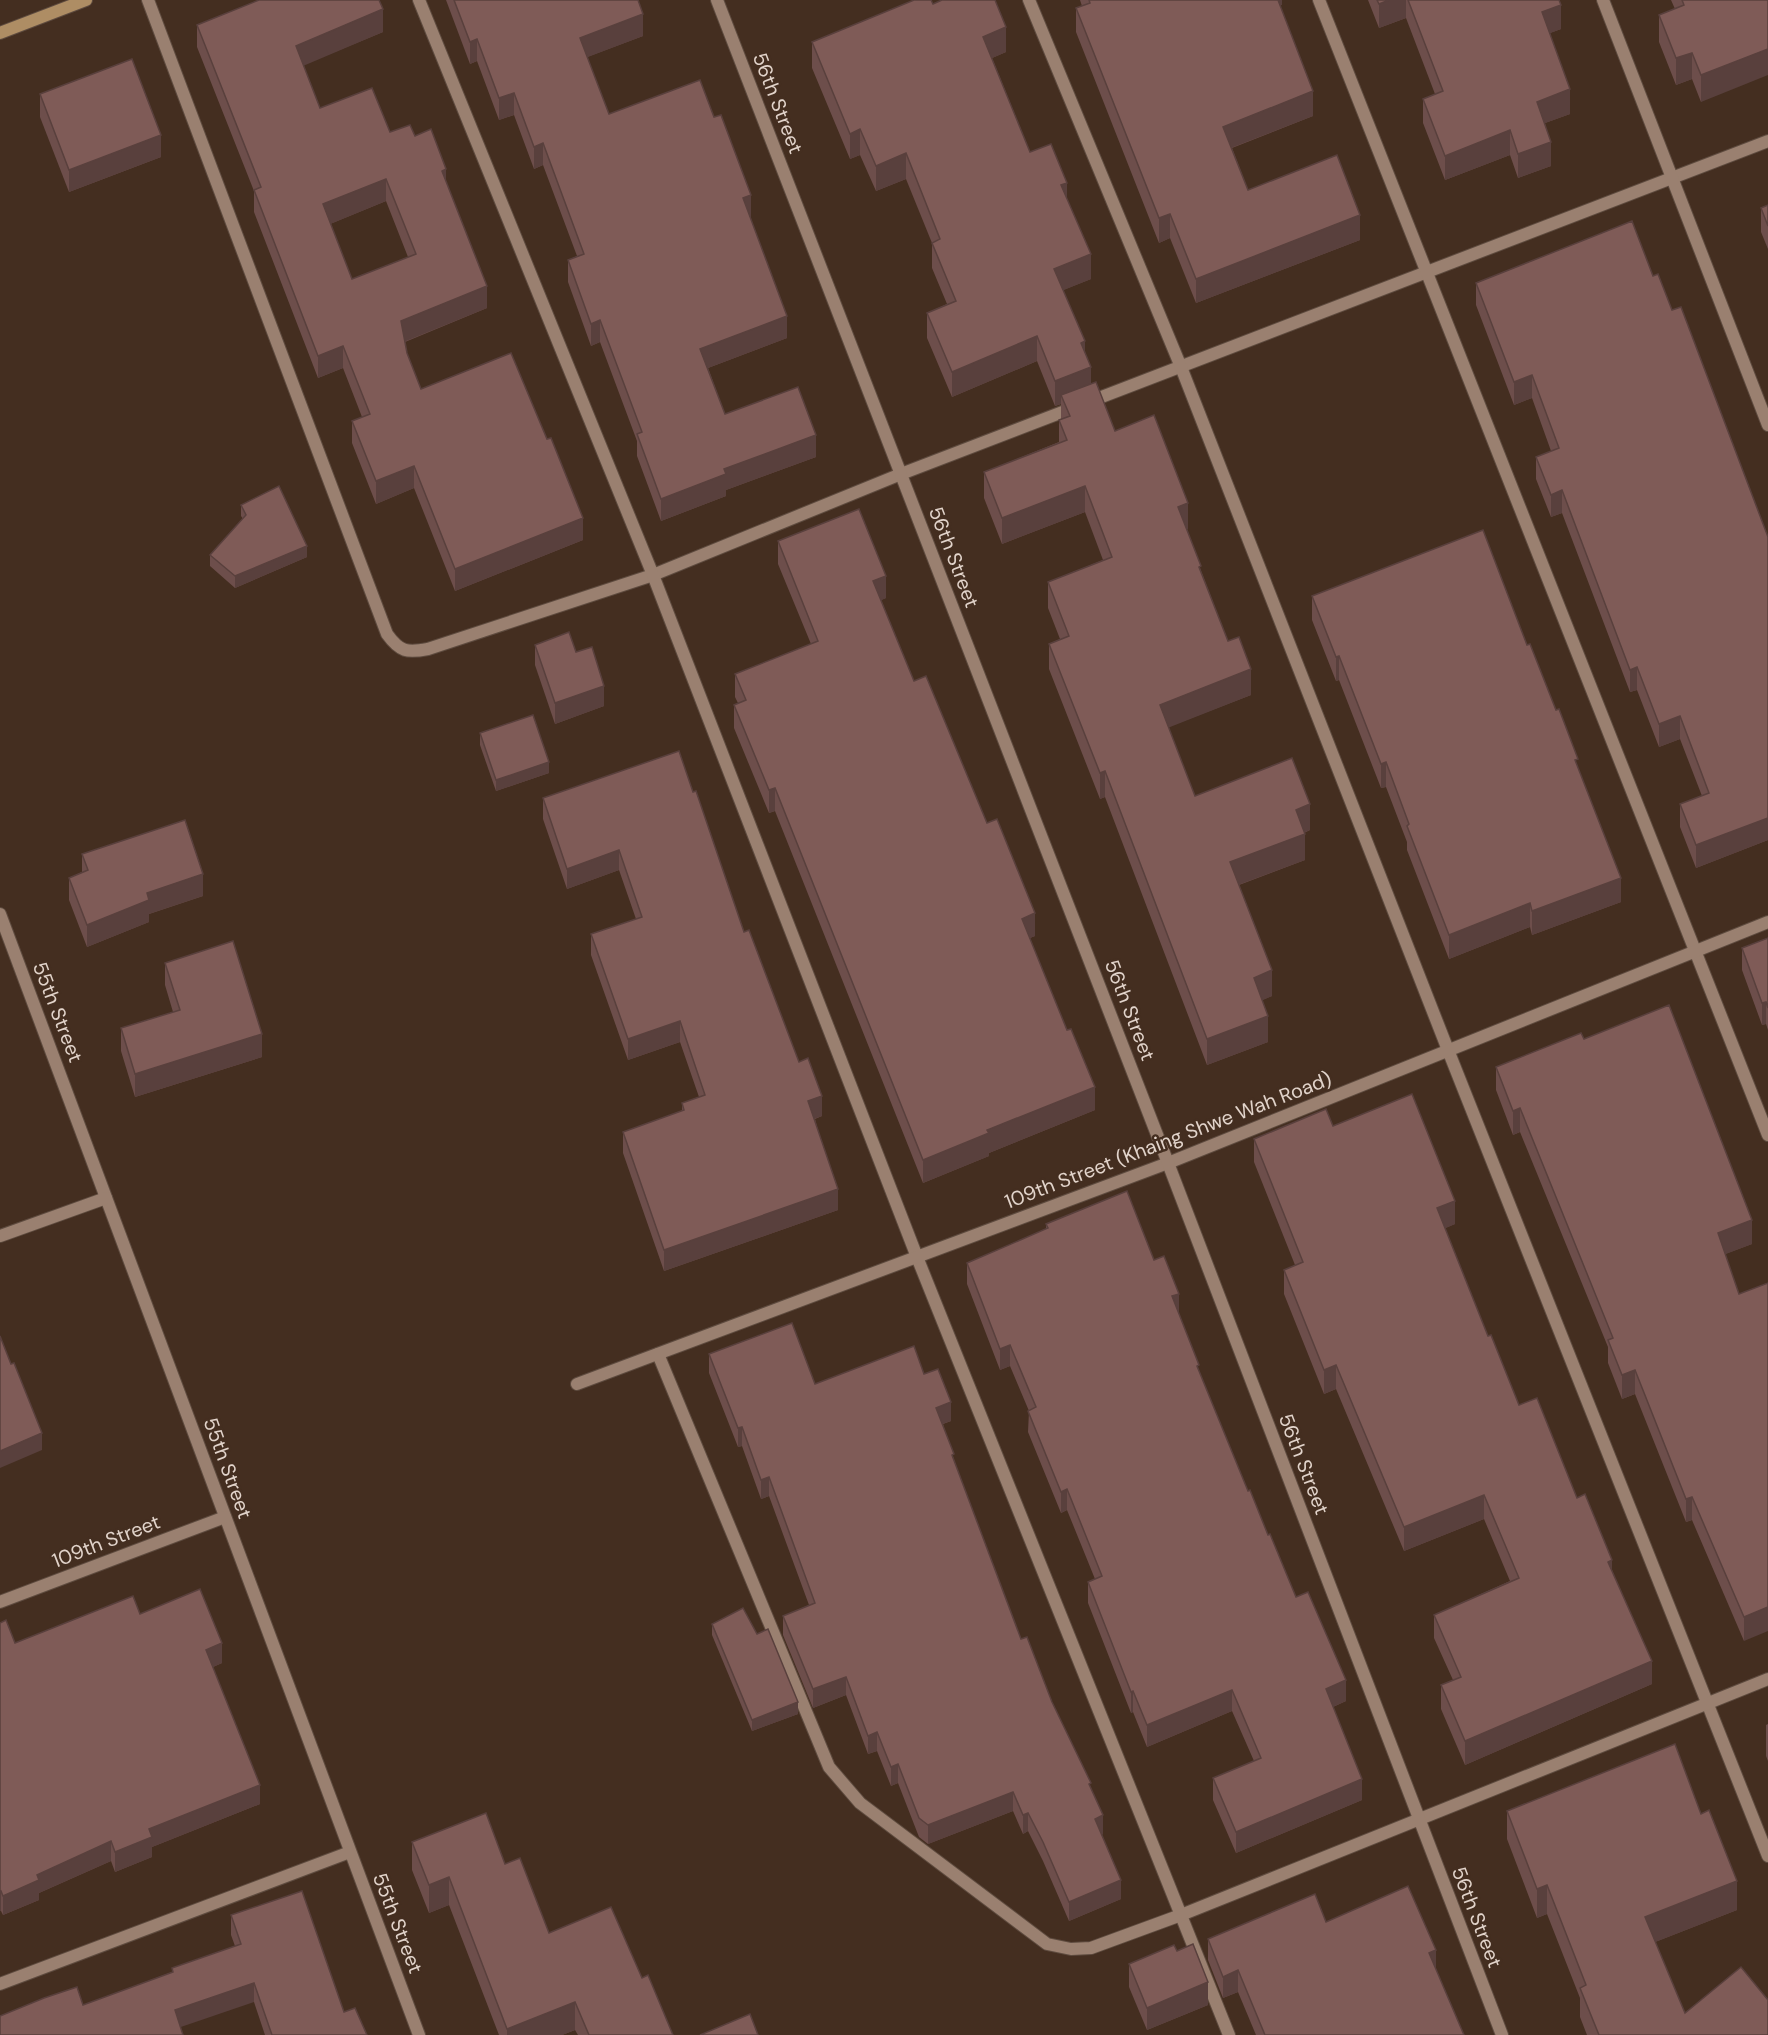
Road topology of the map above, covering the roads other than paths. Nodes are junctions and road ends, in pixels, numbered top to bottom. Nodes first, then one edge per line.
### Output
1 (86, 0) edge
2 (148, 0) edge
3 (419, 0) edge
4 (717, 0) edge
5 (1029, 0) edge
6 (1319, 0) edge
7 (1603, 0) edge
8 (0, 33) edge
9 (1768, 141) edge
10 (1673, 177) junction
11 (1428, 271) junction
12 (1181, 367) junction
13 (1768, 425) edge
14 (901, 474) junction
15 (653, 575) junction
16 (0, 914) edge
17 (1768, 922) edge
18 (1694, 951) junction
19 (1448, 1050) junction
20 (1768, 1135) edge
21 (1168, 1163) junction
22 (106, 1198) junction
23 (0, 1236) edge
24 (917, 1257) junction
25 (658, 1354) junction
26 (577, 1384) dead end
27 (225, 1517) junction
28 (0, 1602) edge
29 (1768, 1679) edge
30 (1707, 1704) junction
31 (1419, 1820) junction
32 (350, 1852) junction
33 (1768, 1856) edge
34 (1181, 1915) junction
35 (0, 1984) edge
36 (419, 2035) edge
37 (1229, 2035) edge
38 (1502, 2035) edge

1 - 8 main road
2 - 15 street
3 - 15 street
4 - 14 street, 56th Street
5 - 12 street
6 - 11 street
7 - 10 street
9 - 10 street
10 - 11 street
10 - 13 street
11 - 12 street
11 - 18 street
12 - 14 street
12 - 19 street
14 - 15 street
14 - 21 street, 56th Street
15 - 24 street
16 - 22 street, 55th Street
17 - 18 street, 109th Street (Khaing Shwe Wah Road)
18 - 19 street, 109th Street (Khaing Shwe Wah Road)
18 - 20 street
19 - 21 street, 109th Street (Khaing Shwe Wah Road)
19 - 30 street
21 - 24 street, 109th Street (Khaing Shwe Wah Road)
21 - 31 street, 56th Street
22 - 23 street
22 - 27 street, 55th Street
24 - 25 street, 109th Street (Khaing Shwe Wah Road)
24 - 34 street
25 - 26 street, 109th Street (Khaing Shwe Wah Road)
25 - 34 street
27 - 28 street, 109th Street
27 - 32 street, 55th Street
29 - 30 street
30 - 31 street
30 - 33 street
31 - 34 street
31 - 38 street, 56th Street
32 - 35 street
32 - 36 street, 55th Street
34 - 37 street

